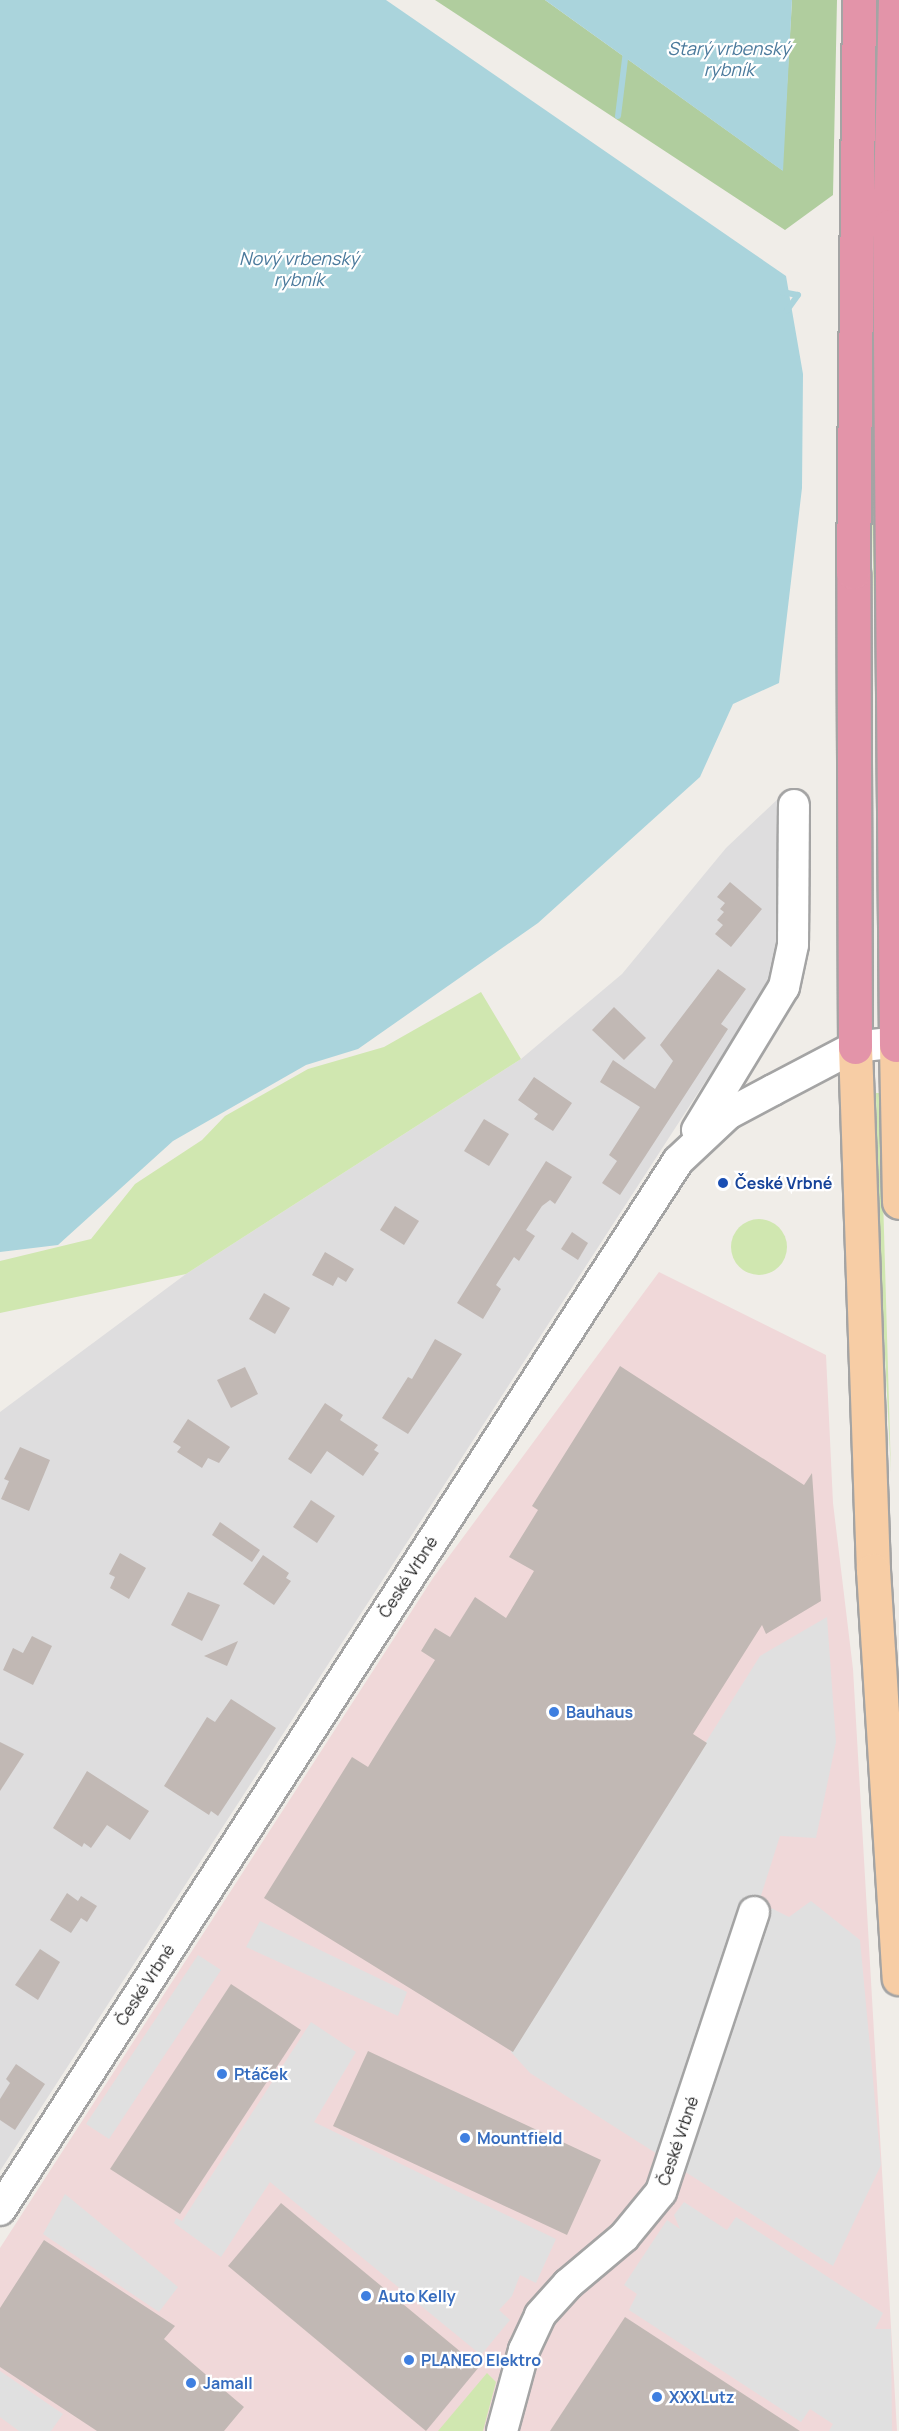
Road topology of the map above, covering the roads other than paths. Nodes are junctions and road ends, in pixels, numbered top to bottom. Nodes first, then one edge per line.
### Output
1 (859, 0) edge
2 (895, 0) edge
3 (794, 805) dead end
4 (897, 1044) edge
5 (855, 1047) junction
6 (742, 1058) junction
7 (773, 1090) junction
8 (678, 1161) junction
9 (899, 1202) edge
10 (896, 1855) edge
11 (754, 1912) dead end
12 (899, 1978) edge
13 (0, 2210) edge
14 (502, 2431) edge

1 - 5 highway
2 - 4 highway
3 - 6 street
4 - 5 street, České Vrbné
4 - 9 main road
5 - 7 street, České Vrbné
5 - 10 main road
6 - 7 street
6 - 8 street
7 - 8 street, České Vrbné
8 - 13 street, České Vrbné
10 - 12 main road
11 - 14 street, České Vrbné

